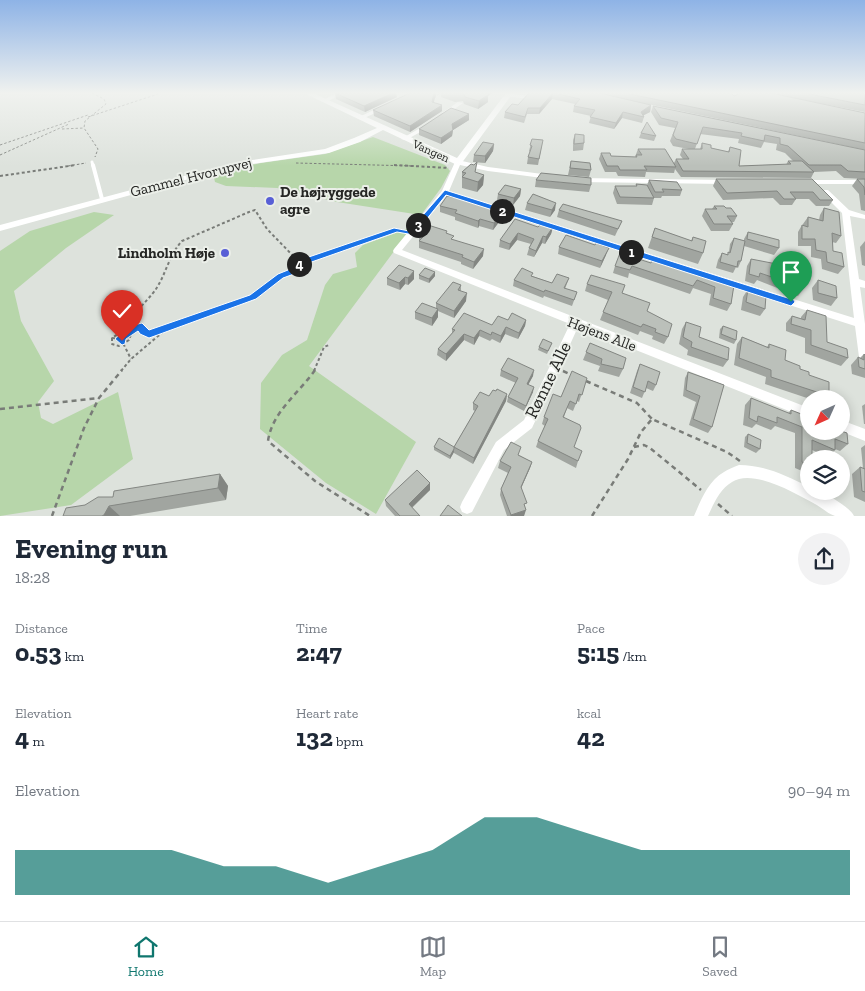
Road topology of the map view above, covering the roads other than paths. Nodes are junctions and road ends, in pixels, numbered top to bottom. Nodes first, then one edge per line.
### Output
1 (440, 117) edge
2 (493, 117) edge
3 (360, 118) edge
4 (382, 128) junction
5 (404, 139) junction
6 (92, 162) road end
7 (457, 165) junction
8 (562, 179) edge
9 (570, 180) edge
10 (730, 182) edge
11 (795, 182) edge
12 (814, 182) junction
13 (865, 182) edge
14 (445, 192) junction
15 (102, 199) junction
16 (846, 212) junction
17 (865, 217) edge
18 (0, 228) edge
19 (854, 281) junction
20 (865, 285) edge
21 (575, 323) junction
22 (860, 324) junction
23 (864, 357) edge
24 (800, 410) edge
25 (850, 429) edge
26 (865, 435) edge
27 (467, 507) dead end
28 (700, 516) edge
29 (847, 516) edge

1 - 5 street, Vangen
2 - 7 street
3 - 4 street, Vangen
4 - 5 street, Vangen
4 - 15 street, Gammel Hvorupvej
5 - 7 street, Vangen
6 - 15 lane
7 - 8 street
7 - 14 street
9 - 10 street
11 - 12 street
12 - 13 street
12 - 16 street
14 - 21 street, Højens Alle
14 - 22 street
15 - 18 street, Gammel Hvorupvej
16 - 17 street
16 - 19 street
19 - 20 street
19 - 22 street
21 - 24 street, Højens Alle
21 - 27 street, Rønne Alle
22 - 23 street
25 - 26 street
28 - 29 street

